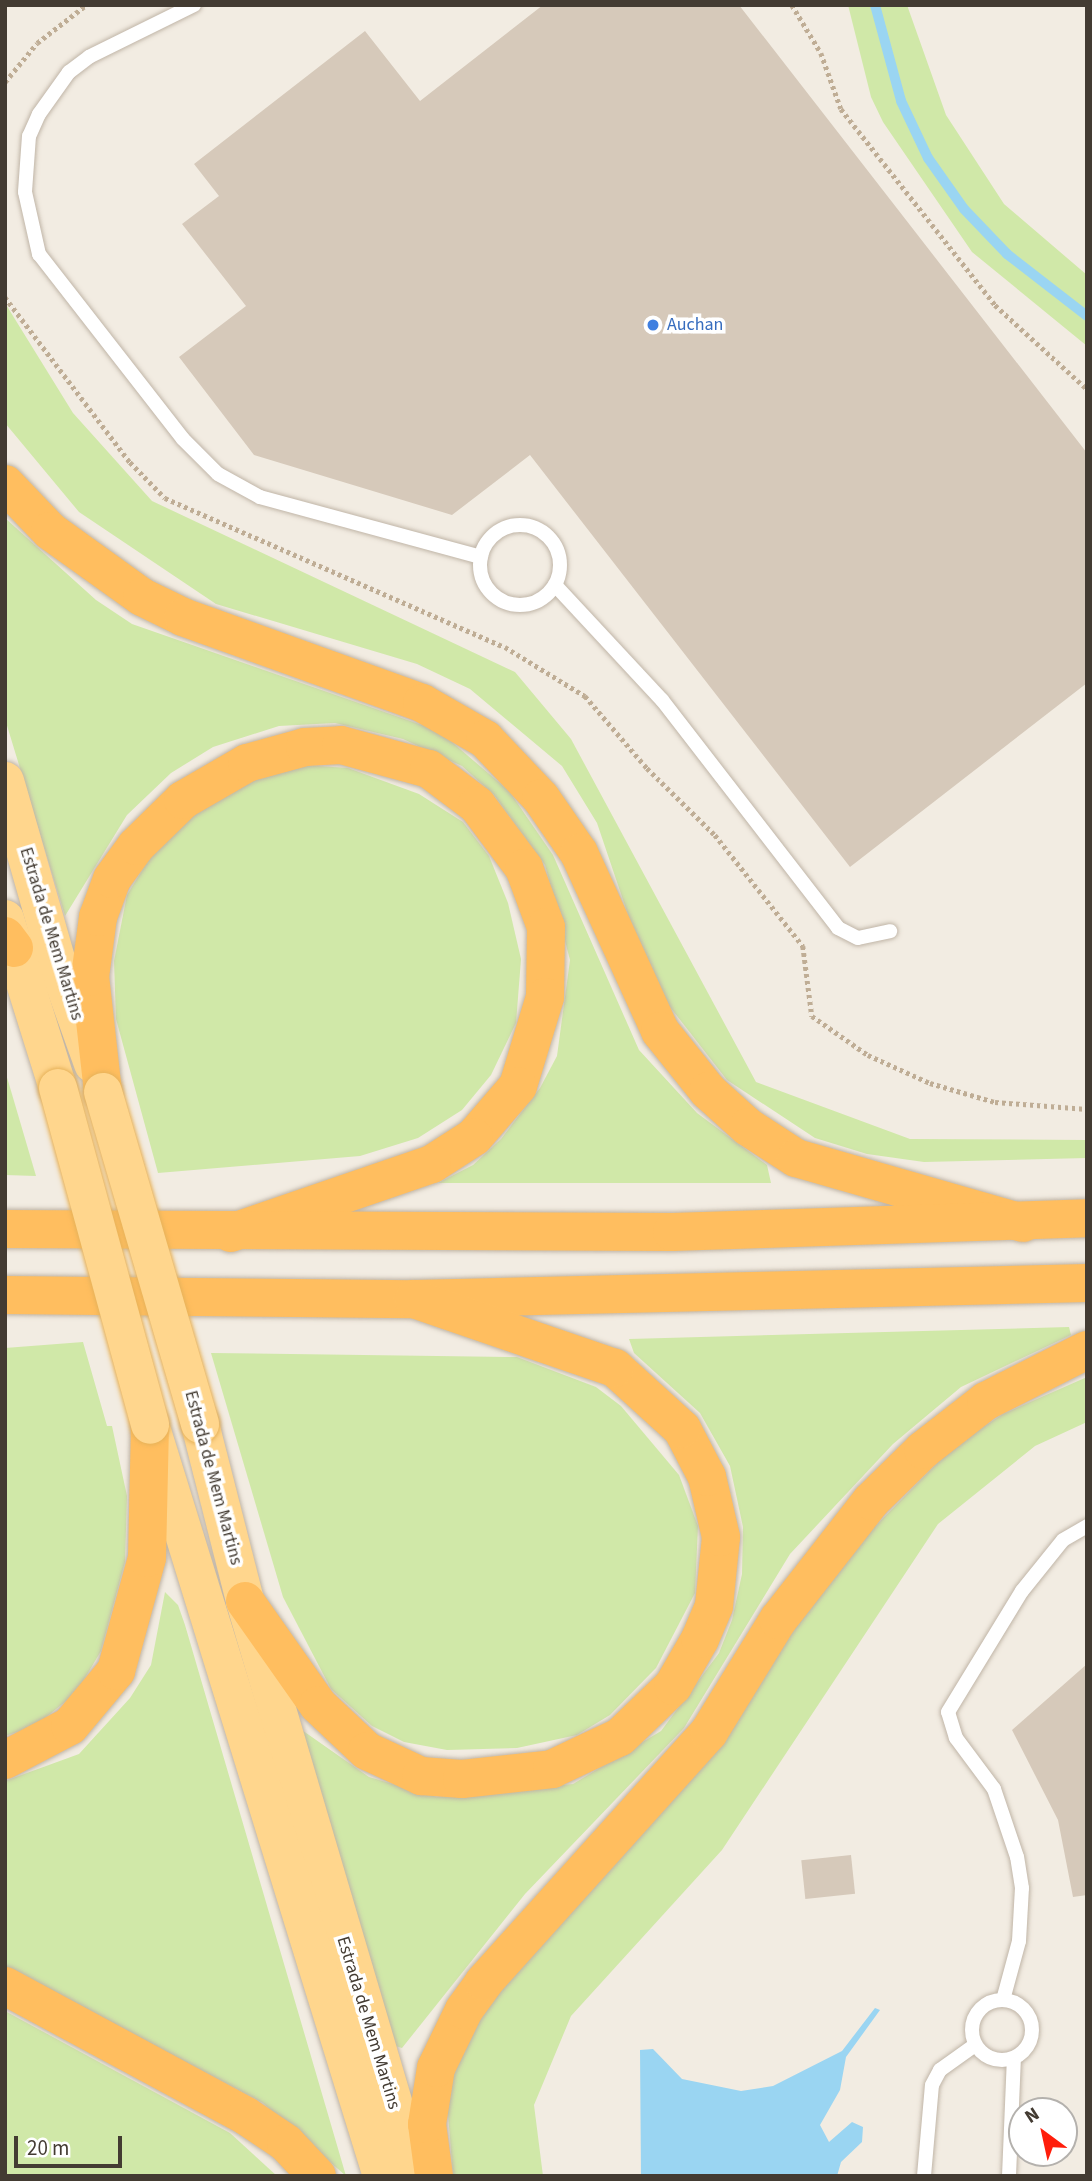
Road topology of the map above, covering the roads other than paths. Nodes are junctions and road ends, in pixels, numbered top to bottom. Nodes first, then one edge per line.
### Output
1 (194, 5) edge
2 (5, 484) edge
3 (481, 557) junction
4 (555, 585) junction
5 (5, 781) edge
6 (890, 931) dead end
7 (8, 934) edge
8 (103, 1092) junction
9 (1087, 1218) edge
10 (1023, 1223) junction
11 (5, 1230) edge
12 (230, 1234) junction
13 (1087, 1283) edge
14 (5, 1295) edge
15 (414, 1299) junction
16 (1087, 1350) edge
17 (150, 1425) junction
18 (1087, 1526) edge
19 (245, 1601) junction
20 (5, 1760) edge
21 (5, 1986) edge
22 (1003, 2000) junction
23 (975, 2045) junction
24 (1014, 2058) junction
25 (317, 2176) edge
26 (382, 2176) edge
27 (415, 2176) edge
28 (434, 2176) edge
29 (924, 2176) edge
30 (1009, 2176) edge

1 - 3 lane
2 - 10 highway
3 - 4 lane
3 - 4 lane
4 - 6 lane
5 - 8 main road, Estrada de Mem Martins
7 - 17 main road, Estrada de Mem Martins, bridge
8 - 12 highway
8 - 19 main road, Estrada de Mem Martins, bridge
9 - 10 highway
10 - 12 highway
11 - 12 highway
13 - 15 highway
14 - 15 highway
15 - 19 highway
16 - 28 highway
17 - 20 highway
17 - 26 main road, Estrada de Mem Martins
18 - 22 lane
19 - 27 main road, Estrada de Mem Martins
21 - 25 highway
22 - 23 lane
22 - 24 lane
23 - 24 lane
23 - 29 lane
24 - 30 lane

